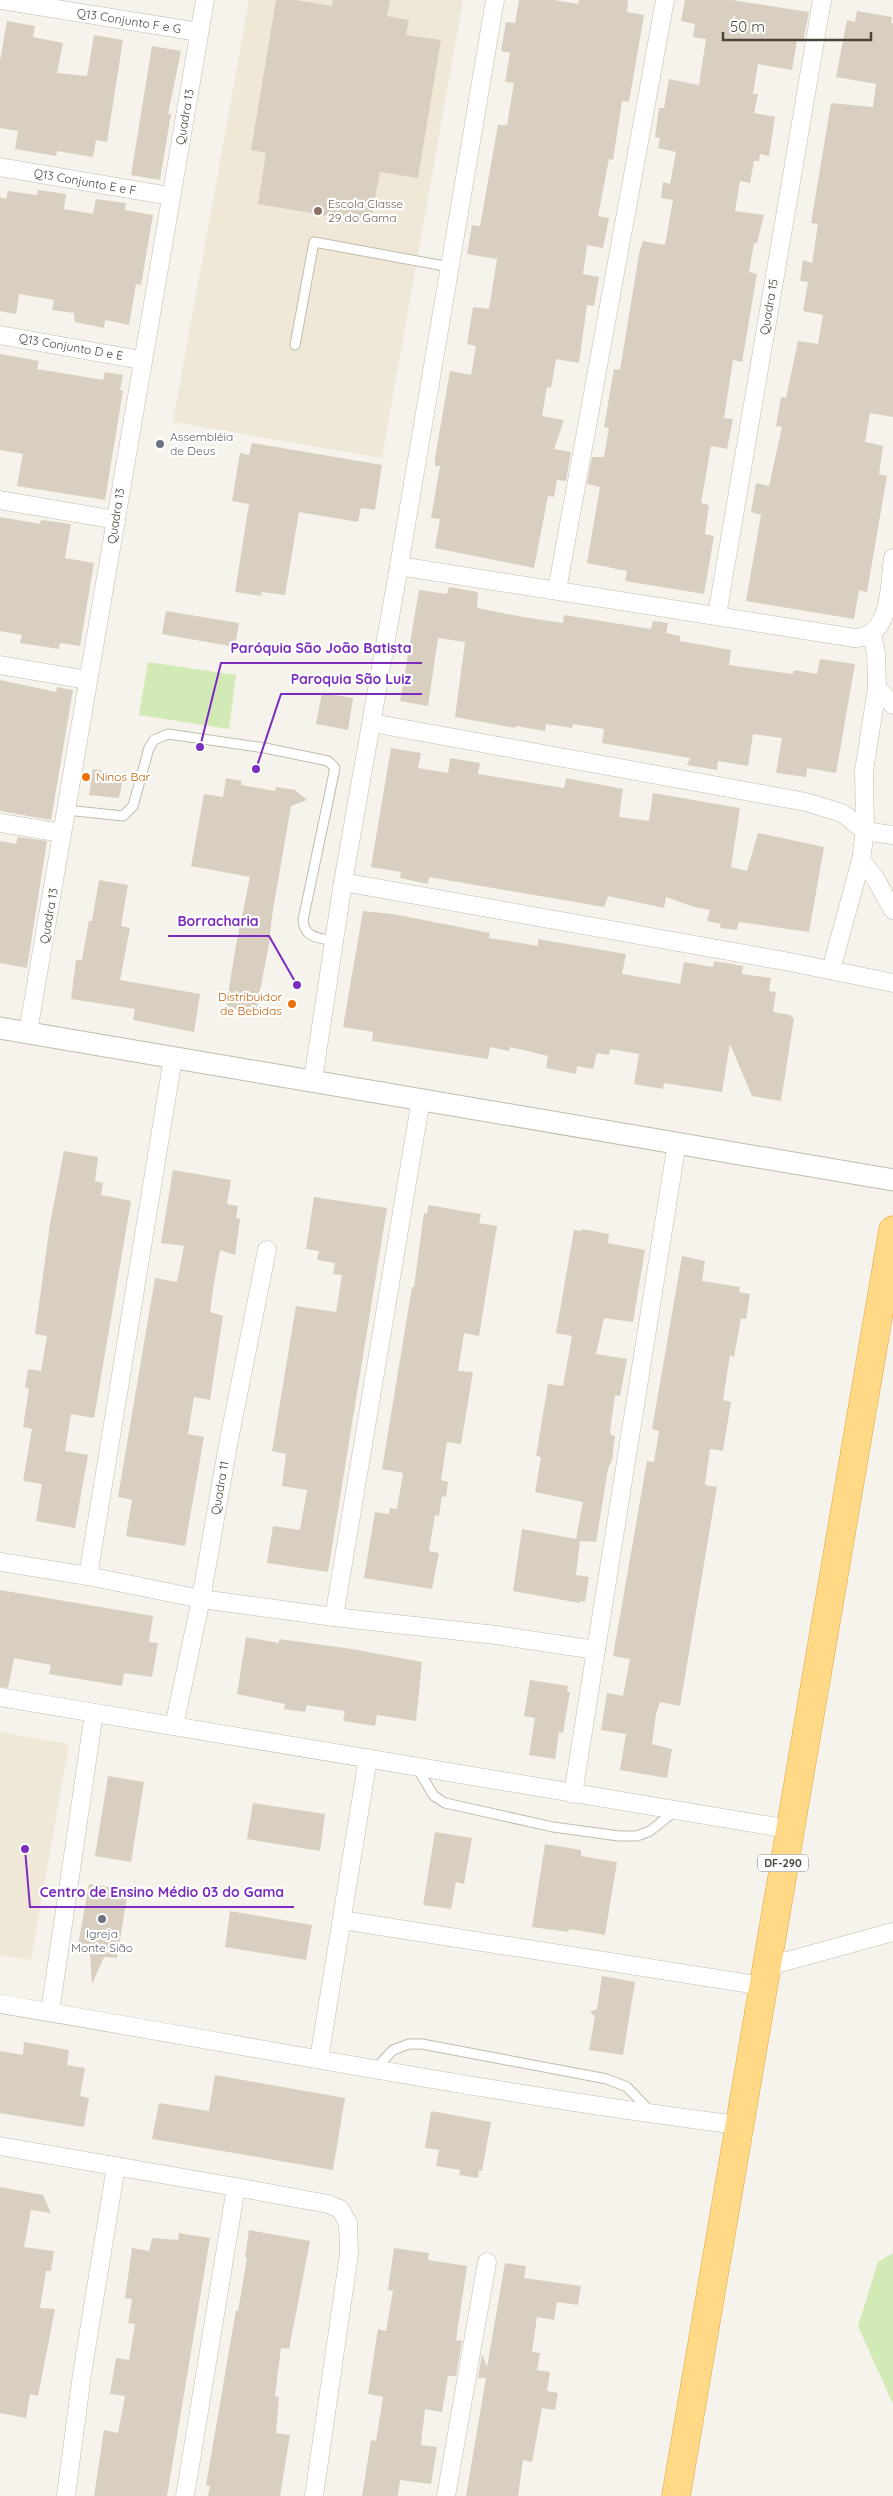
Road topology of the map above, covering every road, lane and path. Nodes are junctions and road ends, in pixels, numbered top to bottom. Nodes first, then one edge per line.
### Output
1 (0, 0) edge
2 (205, 0) edge
3 (495, 0) edge
4 (665, 0) edge
5 (822, 0) edge
6 (199, 32) junction
7 (0, 167) edge
8 (170, 196) junction
9 (450, 266) junction
10 (0, 335) edge
11 (295, 345) dead end
12 (141, 360) junction
13 (0, 500) edge
14 (116, 520) junction
15 (893, 558) edge
16 (400, 566) junction
17 (557, 590) junction
18 (717, 615) junction
19 (872, 635) junction
20 (0, 665) edge
21 (88, 680) junction
22 (876, 688) junction
23 (893, 704) edge
24 (372, 723) junction
25 (66, 810) junction
26 (0, 823) edge
27 (865, 831) junction
28 (62, 833) junction
29 (893, 835) edge
30 (861, 860) junction
31 (343, 882) junction
32 (893, 910) edge
33 (335, 941) junction
34 (831, 970) junction
35 (893, 980) edge
36 (0, 1028) edge
37 (28, 1032) junction
38 (173, 1058) junction
39 (312, 1080) junction
40 (421, 1100) junction
41 (677, 1142) junction
42 (893, 1180) edge
43 (893, 1230) edge
44 (266, 1250) dead end
45 (891, 1261) edge
46 (0, 1562) edge
47 (88, 1576) junction
48 (201, 1599) junction
49 (334, 1617) junction
50 (596, 1650) junction
51 (0, 1697) edge
52 (94, 1713) junction
53 (174, 1726) junction
54 (368, 1758) junction
55 (417, 1768) junction
56 (573, 1794) junction
57 (675, 1811) junction
58 (789, 1829) junction
59 (342, 1920) junction
60 (893, 1932) edge
61 (765, 1982) junction
62 (0, 2004) edge
63 (50, 2012) junction
64 (319, 2059) junction
65 (375, 2070) junction
66 (654, 2115) junction
67 (738, 2125) junction
68 (0, 2146) edge
69 (116, 2166) junction
70 (236, 2188) junction
71 (487, 2262) dead end
72 (66, 2496) edge
73 (185, 2496) edge
74 (314, 2496) edge
75 (446, 2496) edge
76 (676, 2496) edge

1 - 6 street, Q13 Conjunto F e G
2 - 6 street, Quadra 13
3 - 9 street
4 - 17 street
5 - 18 street, Quadra 15
6 - 8 street, Quadra 13
7 - 8 street, Q13 Conjunto E e F
8 - 12 street, Quadra 13
9 - 11 lane
9 - 16 street
10 - 12 street, Q13 Conjunto D e E
12 - 14 street, Quadra 13
13 - 14 street
14 - 21 street, Quadra 13
15 - 19 street
16 - 17 street
16 - 24 street
17 - 18 street
18 - 19 street
19 - 22 street
20 - 21 street
21 - 25 street, Quadra 13
22 - 23 street
22 - 27 street
24 - 27 street
24 - 31 street
25 - 28 street, Quadra 13
25 - 33 lane
26 - 28 street
27 - 29 street
27 - 30 street
28 - 37 street, Quadra 13
30 - 32 street
30 - 34 street
31 - 33 street
31 - 34 street
33 - 39 street
34 - 35 street
36 - 37 street
37 - 38 street
38 - 39 street
38 - 47 street
39 - 40 street
40 - 41 street
40 - 49 street
41 - 42 street
41 - 50 street
43 - 45 highway, DF-290
44 - 48 street, Quadra 11
45 - 58 highway, DF-290
46 - 47 street
47 - 48 street
48 - 49 street
48 - 53 street, Quadra 11
49 - 50 street
50 - 56 street
51 - 52 street
52 - 53 street
52 - 63 street
53 - 54 street
54 - 55 street
54 - 59 street
55 - 56 street
55 - 57 lane
56 - 57 street
57 - 58 street
58 - 61 highway, DF-290
59 - 61 street
59 - 64 street
60 - 61 street
61 - 67 highway, DF-290
62 - 63 street
63 - 64 street
64 - 65 street
65 - 66 street
65 - 66 lane
66 - 67 street
67 - 76 highway, DF-290
68 - 69 street
69 - 70 street
69 - 72 street
70 - 73 street
70 - 74 street
71 - 75 street

